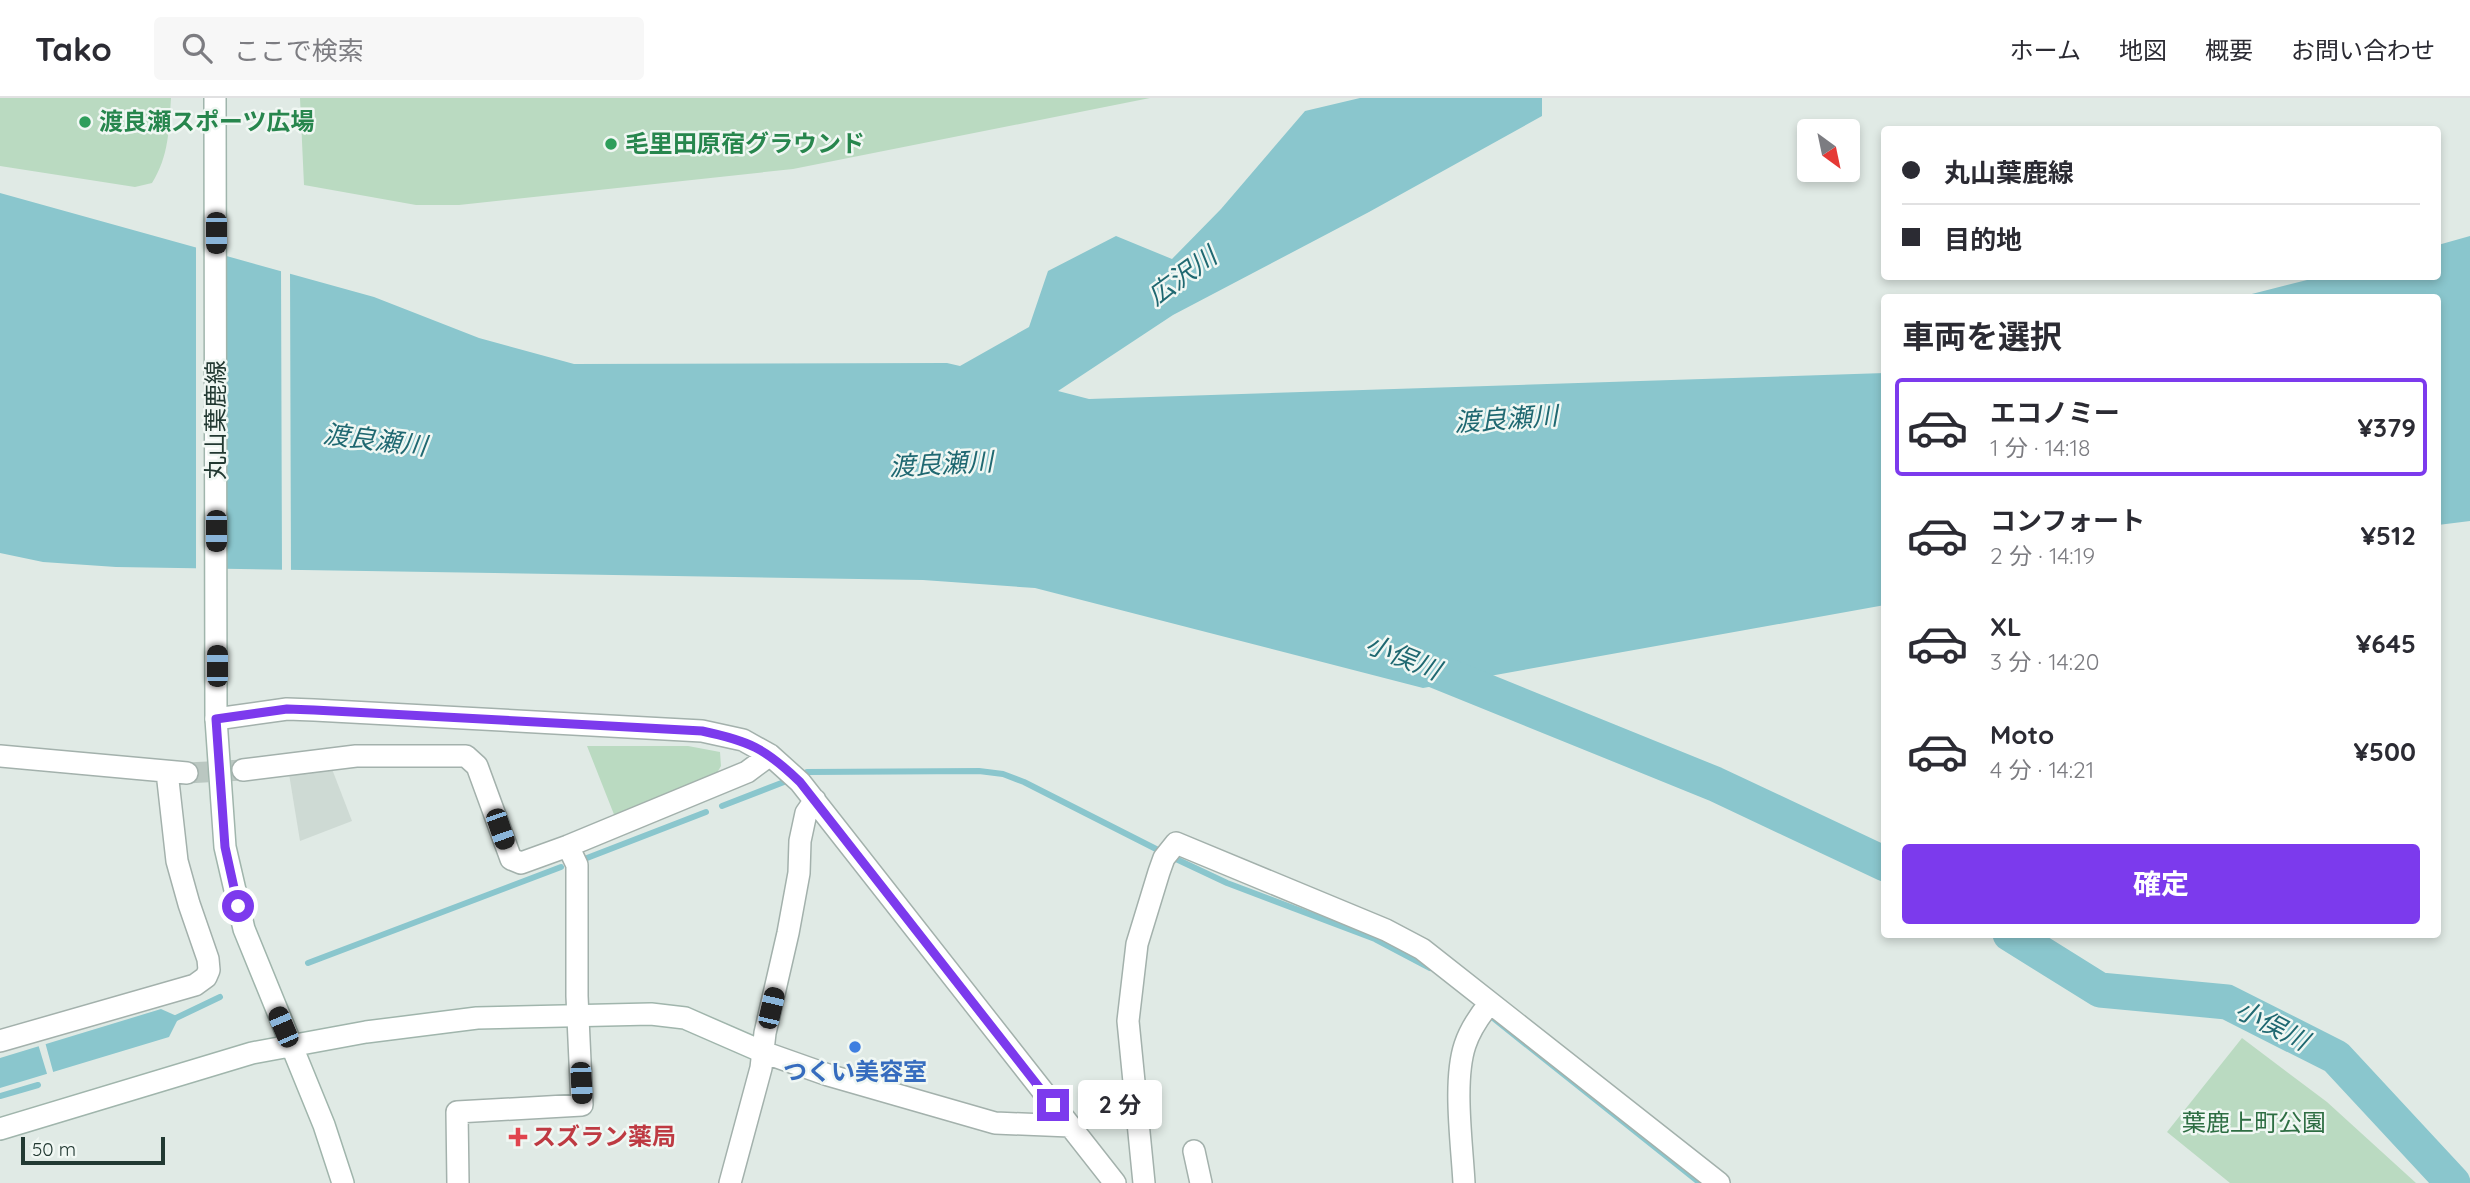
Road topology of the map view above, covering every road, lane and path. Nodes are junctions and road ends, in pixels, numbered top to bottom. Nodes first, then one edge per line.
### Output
1 (215, 98) edge
2 (216, 719) junction
3 (770, 755) junction
4 (0, 756) edge
5 (243, 770) tunnel mouth
6 (815, 800) junction
7 (568, 846) junction
8 (1485, 1009) junction
9 (577, 1016) junction
10 (0, 1041) edge
11 (291, 1046) junction
12 (763, 1052) junction
13 (1070, 1126) junction
14 (0, 1129) edge
15 (1194, 1151) dead end
16 (342, 1183) edge
17 (458, 1183) edge
18 (730, 1183) edge
19 (1115, 1183) edge
20 (1144, 1183) edge
21 (1201, 1183) edge
22 (1464, 1183) edge
23 (1719, 1183) edge

1 - 2 street, 丸山葉鹿線
2 - 3 street
2 - 11 street, 丸山葉鹿線
3 - 6 street
3 - 7 street
4 - 10 street
5 - 7 street
6 - 12 street
6 - 13 street
7 - 9 street
8 - 20 street
8 - 22 street
8 - 23 street
9 - 11 street
9 - 12 street
9 - 17 street
11 - 14 street
11 - 16 street, 丸山葉鹿線
12 - 13 street
12 - 18 street
13 - 19 street
15 - 21 street

